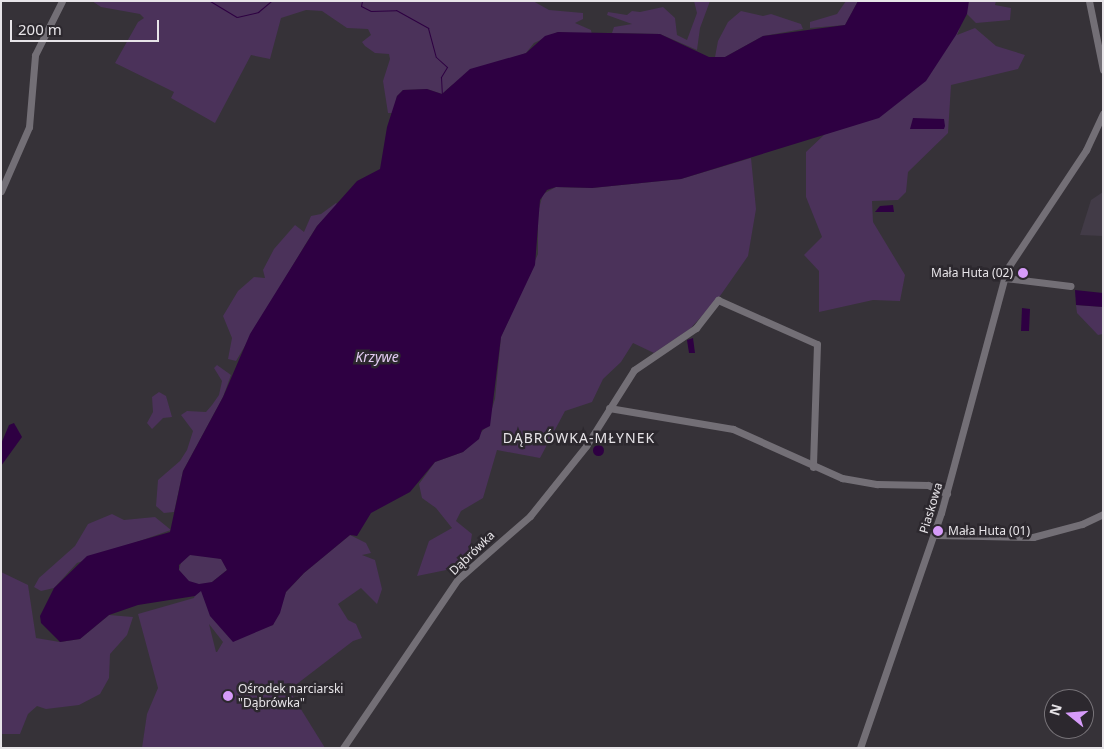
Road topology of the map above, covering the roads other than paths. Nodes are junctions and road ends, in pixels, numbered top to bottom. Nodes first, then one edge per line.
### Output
1 (62, 1) edge
2 (1089, 1) edge
3 (1103, 70) edge
4 (1103, 114) edge
5 (1, 191) edge
6 (1004, 278) junction
7 (1072, 286) dead end
8 (609, 408) junction
9 (813, 467) junction
10 (947, 494) junction
11 (1103, 514) edge
12 (934, 535) junction
13 (343, 748) edge
14 (860, 748) edge

1 - 5 street
2 - 3 street
4 - 6 street, Piaskowa
6 - 7 street
6 - 10 street, Piaskowa
8 - 9 street
8 - 9 street, Dąbrówka
8 - 13 street, Dąbrówka
9 - 10 street
10 - 12 street, Piaskowa
11 - 12 street
12 - 14 street, Piaskowa

